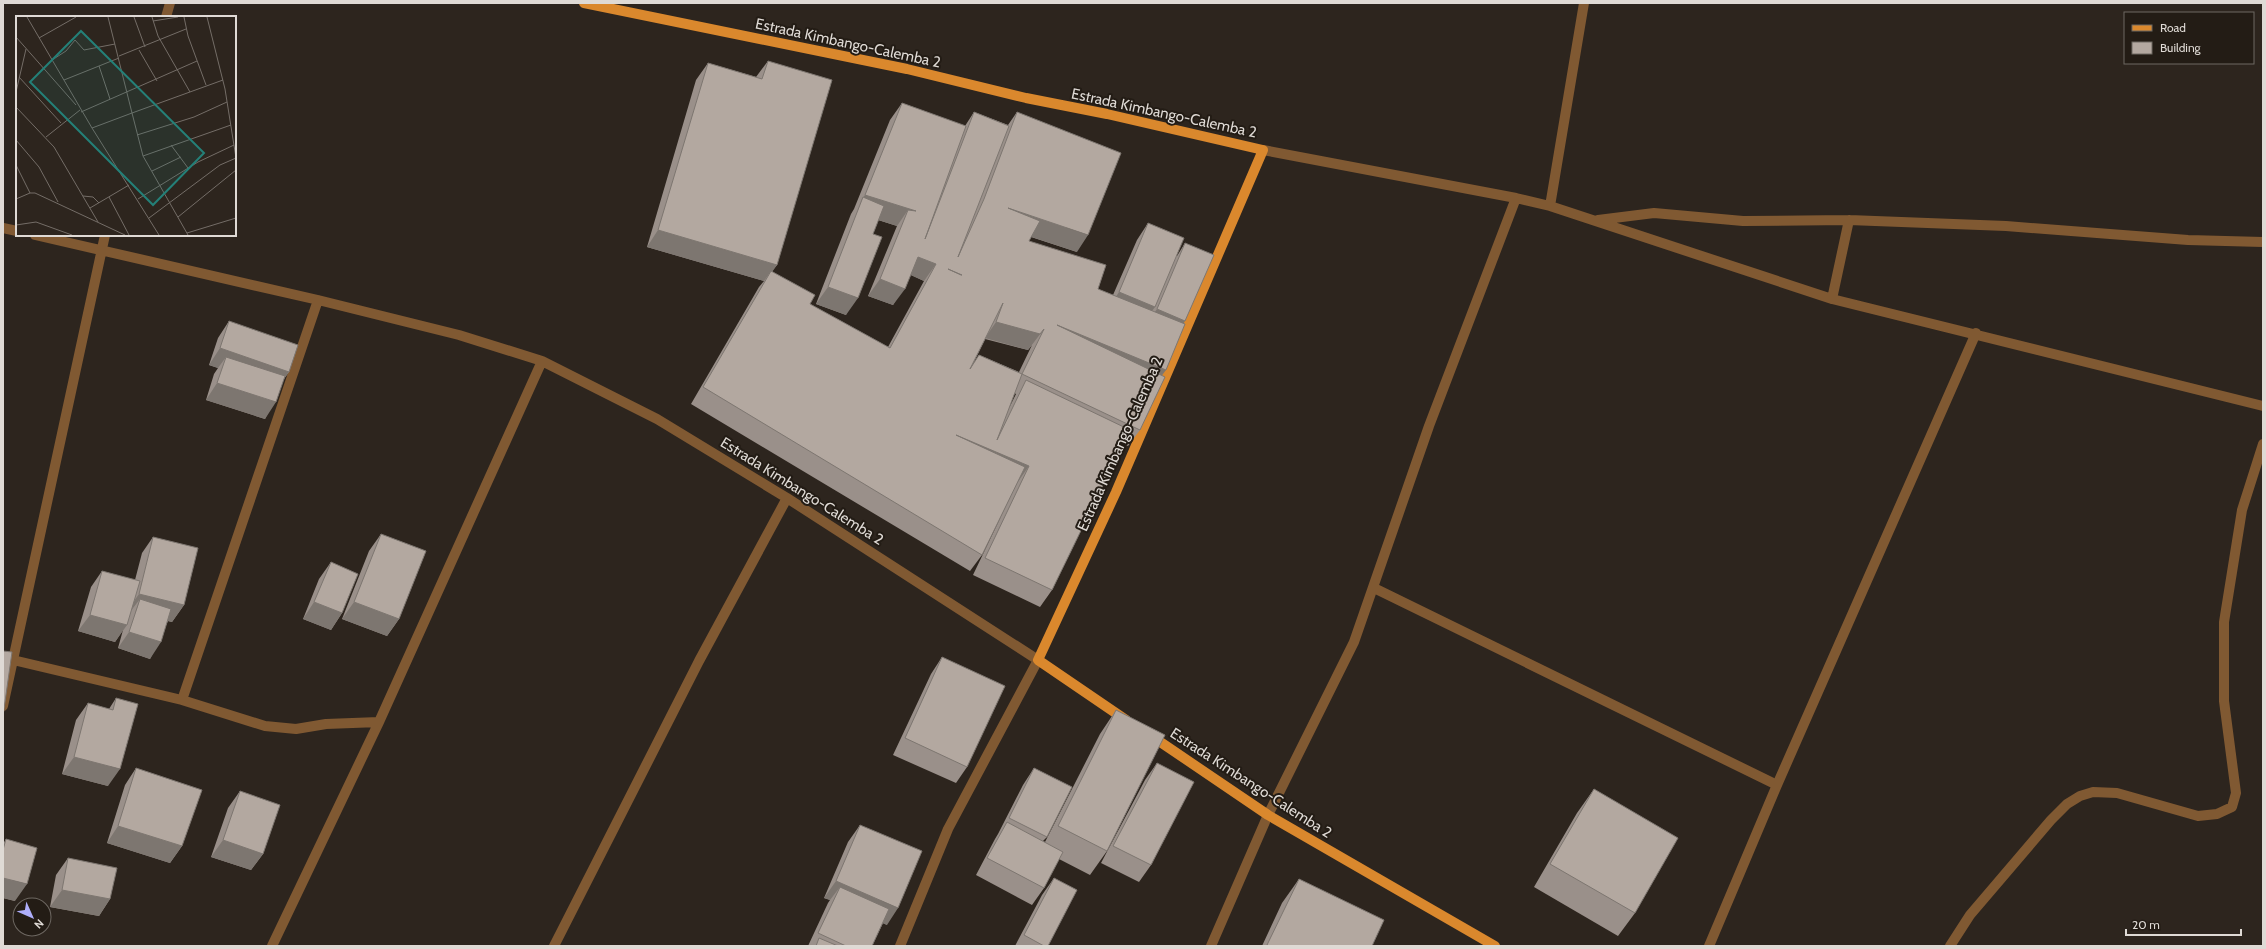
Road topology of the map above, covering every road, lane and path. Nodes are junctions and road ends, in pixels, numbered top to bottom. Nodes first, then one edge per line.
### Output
1 (170, 3) edge
2 (584, 3) edge
3 (1584, 3) edge
4 (166, 16) edge
5 (1263, 150) junction
6 (1516, 198) junction
7 (1550, 206) junction
8 (1594, 220) junction
9 (1849, 220) junction
10 (3, 228) edge
11 (16, 231) edge
12 (39, 236) edge
13 (106, 236) edge
14 (2263, 242) edge
15 (101, 250) junction
16 (1832, 299) junction
17 (318, 300) junction
18 (1976, 333) junction
19 (542, 361) junction
20 (2263, 406) edge
21 (2263, 444) edge
22 (787, 498) junction
23 (1374, 588) junction
24 (13, 660) junction
25 (1038, 660) junction
26 (182, 700) junction
27 (3, 706) edge
28 (379, 722) junction
29 (1777, 785) junction
30 (1268, 815) junction
31 (272, 946) edge
32 (554, 946) edge
33 (900, 946) edge
34 (1211, 946) edge
35 (1495, 946) edge
36 (1709, 946) edge
37 (1950, 946) edge

1 - 4 street
2 - 5 main road, Estrada Kimbango-Calemba 2
3 - 7 street
5 - 6 street
5 - 25 main road, Estrada Kimbango-Calemba 2
6 - 7 street
6 - 23 street
7 - 8 street
8 - 9 street
8 - 16 street
9 - 14 street
9 - 16 street
10 - 11 street
12 - 15 street, Estrada Kimbango-Calemba 2
13 - 15 street
15 - 17 street, Estrada Kimbango-Calemba 2
15 - 24 street
16 - 18 street
17 - 19 street, Estrada Kimbango-Calemba 2
17 - 26 street
18 - 20 street
18 - 29 street
19 - 22 street, Estrada Kimbango-Calemba 2
19 - 28 street
21 - 37 street
22 - 25 street, Estrada Kimbango-Calemba 2
22 - 32 street
23 - 29 street
23 - 30 street
24 - 26 street
24 - 27 street
25 - 30 main road, Estrada Kimbango-Calemba 2
25 - 33 street
26 - 28 street
28 - 31 street
29 - 36 street
30 - 34 street
30 - 35 main road, Estrada Kimbango-Calemba 2

